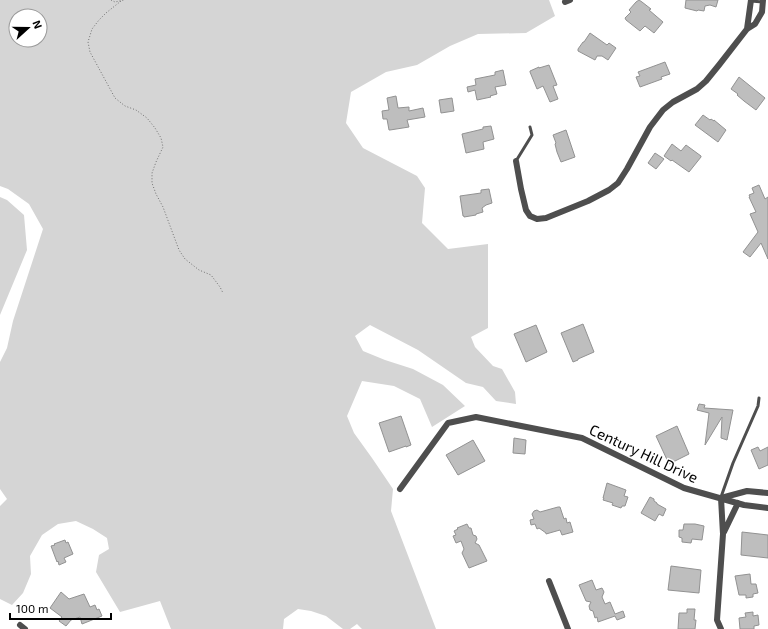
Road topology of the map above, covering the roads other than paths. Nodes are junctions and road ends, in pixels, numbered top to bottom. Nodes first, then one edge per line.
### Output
1 (751, 0) edge
2 (763, 1) edge
3 (747, 29) junction
4 (530, 127) dead end
5 (516, 161) joint
6 (759, 398) dead end
7 (400, 489) dead end
8 (768, 493) edge
9 (721, 498) junction
10 (738, 503) junction
11 (768, 508) edge
12 (723, 534) junction
13 (549, 581) dead end
14 (568, 629) edge
15 (721, 629) edge

1 - 2 lane
1 - 3 street
2 - 3 street
3 - 5 street
4 - 5 lane
6 - 9 lane
7 - 9 street, Century Hill Drive
8 - 9 street
9 - 10 street, Century Hill Drive
9 - 12 street
10 - 11 street, Century Hill Drive
10 - 12 street
12 - 15 street
13 - 14 street

